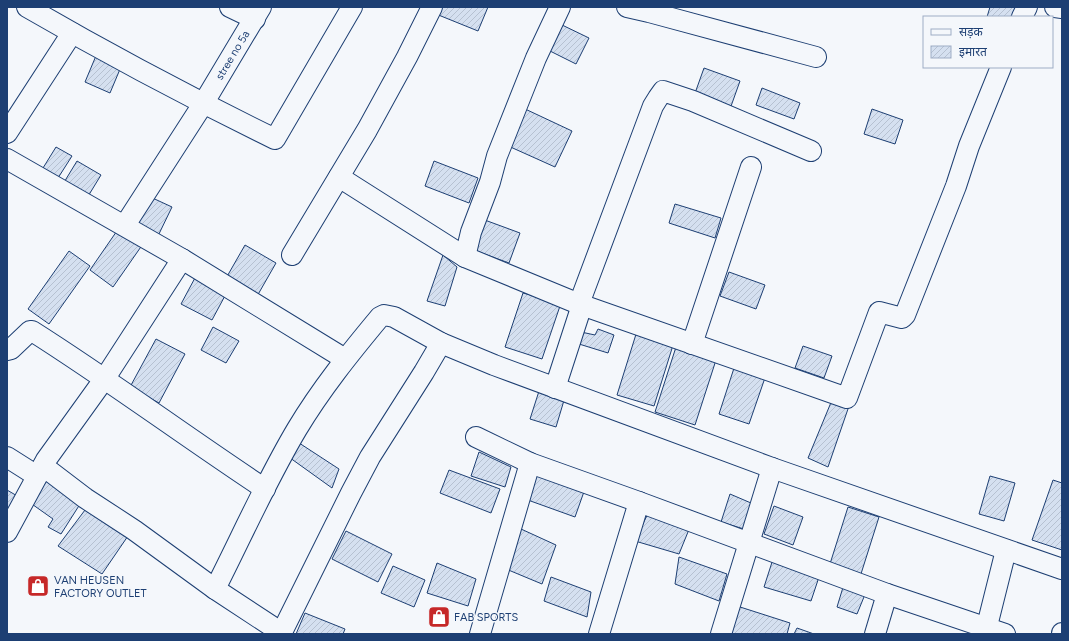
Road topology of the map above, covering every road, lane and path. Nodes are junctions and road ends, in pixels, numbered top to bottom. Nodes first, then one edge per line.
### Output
1 (27, 7) edge
2 (230, 7) edge
3 (352, 7) edge
4 (432, 7) edge
5 (560, 7) edge
6 (627, 7) edge
7 (1027, 7) edge
8 (1055, 7) edge
9 (1062, 8) edge
10 (258, 13) edge
11 (1022, 16) edge
12 (72, 33) junction
13 (816, 57) dead end
14 (1001, 68) edge
15 (204, 104) junction
16 (7, 133) edge
17 (811, 151) dead end
18 (7, 159) edge
19 (751, 167) dead end
20 (339, 177) junction
21 (125, 226) junction
22 (292, 255) dead end
23 (465, 257) junction
24 (182, 259) junction
25 (579, 304) junction
26 (440, 343) junction
27 (692, 344) junction
28 (7, 350) edge
29 (344, 359) junction
30 (105, 378) junction
31 (555, 388) junction
32 (476, 437) dead end
33 (7, 457) edge
34 (530, 463) junction
35 (772, 468) junction
36 (40, 471) junction
37 (265, 489) junction
38 (639, 502) junction
39 (7, 532) edge
40 (750, 543) junction
41 (1006, 550) junction
42 (1062, 569) edge
43 (215, 589) junction
44 (887, 594) junction
45 (992, 632) edge
46 (281, 634) edge
47 (480, 634) edge
48 (599, 634) edge
49 (721, 634) edge
50 (875, 634) edge

1 - 12 street
2 - 10 street
3 - 15 street
4 - 20 street
5 - 23 street
6 - 13 street
7 - 11 street
8 - 9 street
10 - 15 street, stree no 5a
12 - 15 street
12 - 16 street
14 - 27 street
15 - 21 street, stree no 5a
17 - 25 street
18 - 21 street
19 - 27 street
20 - 22 street
20 - 23 street
21 - 24 street
23 - 25 street
24 - 29 street
24 - 30 street
25 - 27 street
25 - 31 street
26 - 29 street
26 - 31 street
26 - 46 street
28 - 30 street
29 - 37 street
30 - 36 street
30 - 37 street
31 - 35 street
32 - 34 street
33 - 36 street
34 - 38 street
34 - 47 street
35 - 40 street
35 - 41 street
36 - 39 street
36 - 43 street
37 - 43 street
38 - 40 street
38 - 48 street
40 - 44 street
40 - 49 street
41 - 42 street
41 - 45 street
43 - 46 street
44 - 45 street
44 - 50 street

